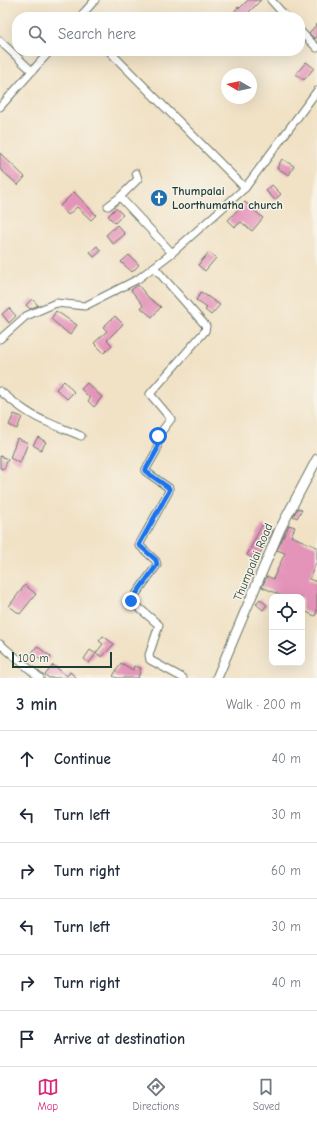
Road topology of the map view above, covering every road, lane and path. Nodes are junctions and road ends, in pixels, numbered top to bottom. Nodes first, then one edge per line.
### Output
1 (95, 0) edge
2 (271, 0) edge
3 (84, 12) edge
4 (282, 12) edge
5 (305, 36) edge
6 (0, 41) edge
7 (317, 48) edge
8 (12, 52) edge
9 (16, 56) edge
10 (46, 56) edge
11 (114, 56) edge
12 (32, 71) junction
13 (317, 91) edge
14 (0, 107) edge
15 (136, 173) dead end
16 (245, 188) junction
17 (120, 197) junction
18 (108, 206) dead end
19 (172, 253) junction
20 (154, 267) junction
21 (0, 339) edge
22 (0, 391) edge
23 (81, 436) dead end
24 (317, 459) edge
25 (0, 644) edge
26 (40, 678) edge
27 (183, 678) edge
28 (217, 678) edge

1 - 3 street
2 - 4 street
5 - 7 street
6 - 8 street
9 - 12 street
10 - 12 street
11 - 16 street
12 - 14 street
13 - 16 street
15 - 17 street
16 - 19 street
17 - 18 street
17 - 19 street
19 - 20 street
20 - 21 street
20 - 27 street
22 - 23 street
24 - 28 street, Thumpalai Road
25 - 26 street

